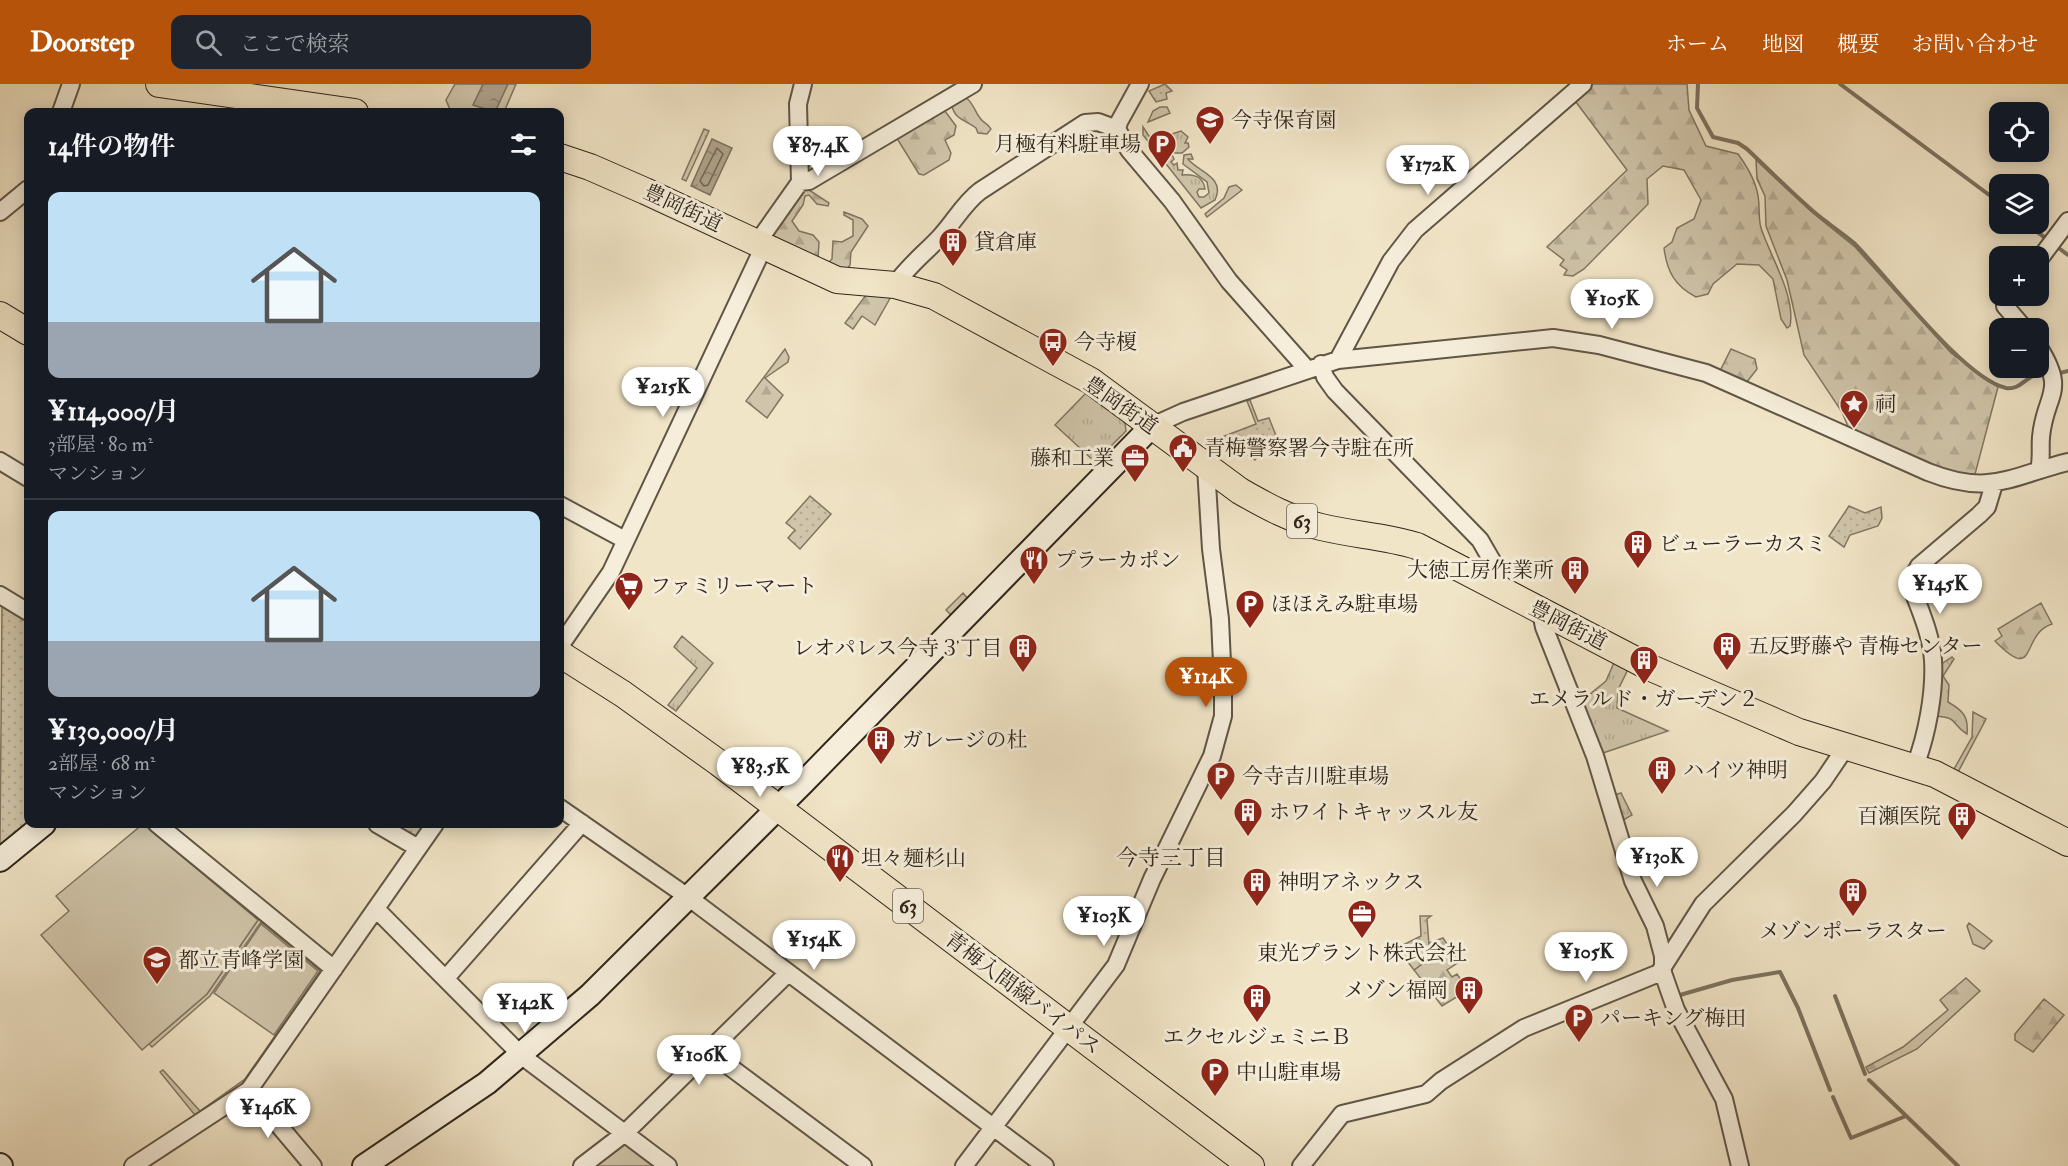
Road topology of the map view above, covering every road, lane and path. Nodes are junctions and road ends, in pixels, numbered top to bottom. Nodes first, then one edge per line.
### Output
1 (71, 84) edge
2 (159, 84) edge
3 (803, 84) edge
4 (973, 84) edge
5 (1140, 84) edge
6 (1583, 84) edge
7 (62, 108) edge
8 (327, 108) edge
9 (1117, 129) junction
10 (564, 158) edge
11 (800, 182) junction
12 (24, 192) edge
13 (0, 212) edge
14 (2068, 221) edge
15 (760, 245) junction
16 (2049, 246) edge
17 (895, 285) junction
18 (2005, 306) edge
19 (0, 315) edge
20 (2015, 318) edge
21 (24, 330) edge
22 (2049, 359) edge
23 (1338, 360) junction
24 (1314, 366) junction
25 (1152, 426) junction
26 (0, 461) edge
27 (2068, 462) edge
28 (1206, 467) junction
29 (2039, 470) junction
30 (24, 476) edge
31 (1994, 484) junction
32 (564, 507) edge
33 (625, 540) junction
34 (1498, 589) junction
35 (0, 595) edge
36 (24, 610) edge
37 (1541, 612) junction
38 (564, 640) edge
39 (564, 657) edge
40 (1846, 747) junction
41 (1915, 766) junction
42 (779, 808) junction
43 (564, 811) edge
44 (582, 823) junction
45 (39, 828) edge
46 (163, 828) edge
47 (384, 828) edge
48 (432, 828) edge
49 (2068, 843) edge
50 (418, 848) junction
51 (0, 860) edge
52 (688, 897) junction
53 (376, 909) junction
54 (1662, 965) junction
55 (334, 969) junction
56 (788, 973) junction
57 (446, 978) junction
58 (1068, 1028) junction
59 (710, 1052) junction
60 (522, 1056) junction
61 (249, 1090) junction
62 (993, 1127) junction
63 (625, 1133) junction
64 (133, 1166) edge
65 (313, 1166) edge
66 (364, 1166) edge
67 (582, 1166) edge
68 (668, 1166) edge
69 (863, 1166) edge
70 (964, 1166) edge
71 (1044, 1166) edge
72 (1251, 1166) edge
73 (1301, 1166) edge
74 (1740, 1166) edge

1 - 7 street
2 - 8 main road
3 - 11 street
4 - 11 street
5 - 9 street
6 - 23 street
9 - 17 street
9 - 24 street
10 - 15 main road, 豊岡街道 / 63
11 - 15 street
12 - 13 street
14 - 16 street
15 - 17 main road, 豊岡街道 / 63
15 - 33 street
17 - 25 main road, 豊岡街道 / 63
18 - 20 street
19 - 21 main road
22 - 29 street
23 - 24 street
23 - 31 street
24 - 25 street
24 - 34 street
25 - 28 main road, 豊岡街道 / 63
25 - 42 street
26 - 30 street
27 - 29 street
28 - 34 main road, 豊岡街道 / 63
28 - 58 street
29 - 31 street
31 - 41 street
32 - 33 street
33 - 38 street
34 - 37 main road, 豊岡街道 / 63
35 - 36 street
37 - 40 main road, 豊岡街道 / 63
37 - 54 street
39 - 42 main road, 青梅入間線バイパス / 63
40 - 41 main road, 豊岡街道 / 63
40 - 54 street
41 - 49 main road, 豊岡街道 / 63
42 - 52 street
42 - 58 main road, 青梅入間線バイパス / 63
43 - 44 street
44 - 52 street
44 - 57 street
45 - 51 street
46 - 55 street
47 - 50 street
48 - 50 street
50 - 53 street
52 - 56 street
52 - 60 street
53 - 55 street
53 - 57 street
54 - 73 street
54 - 74 street
55 - 61 street
56 - 59 street
56 - 62 street
57 - 60 street
58 - 62 street
58 - 72 main road, 青梅入間線バイパス / 63
59 - 63 street
59 - 69 street
60 - 63 street
60 - 66 street
61 - 64 street
61 - 65 street
62 - 70 street
62 - 71 street
63 - 67 street
63 - 68 street

